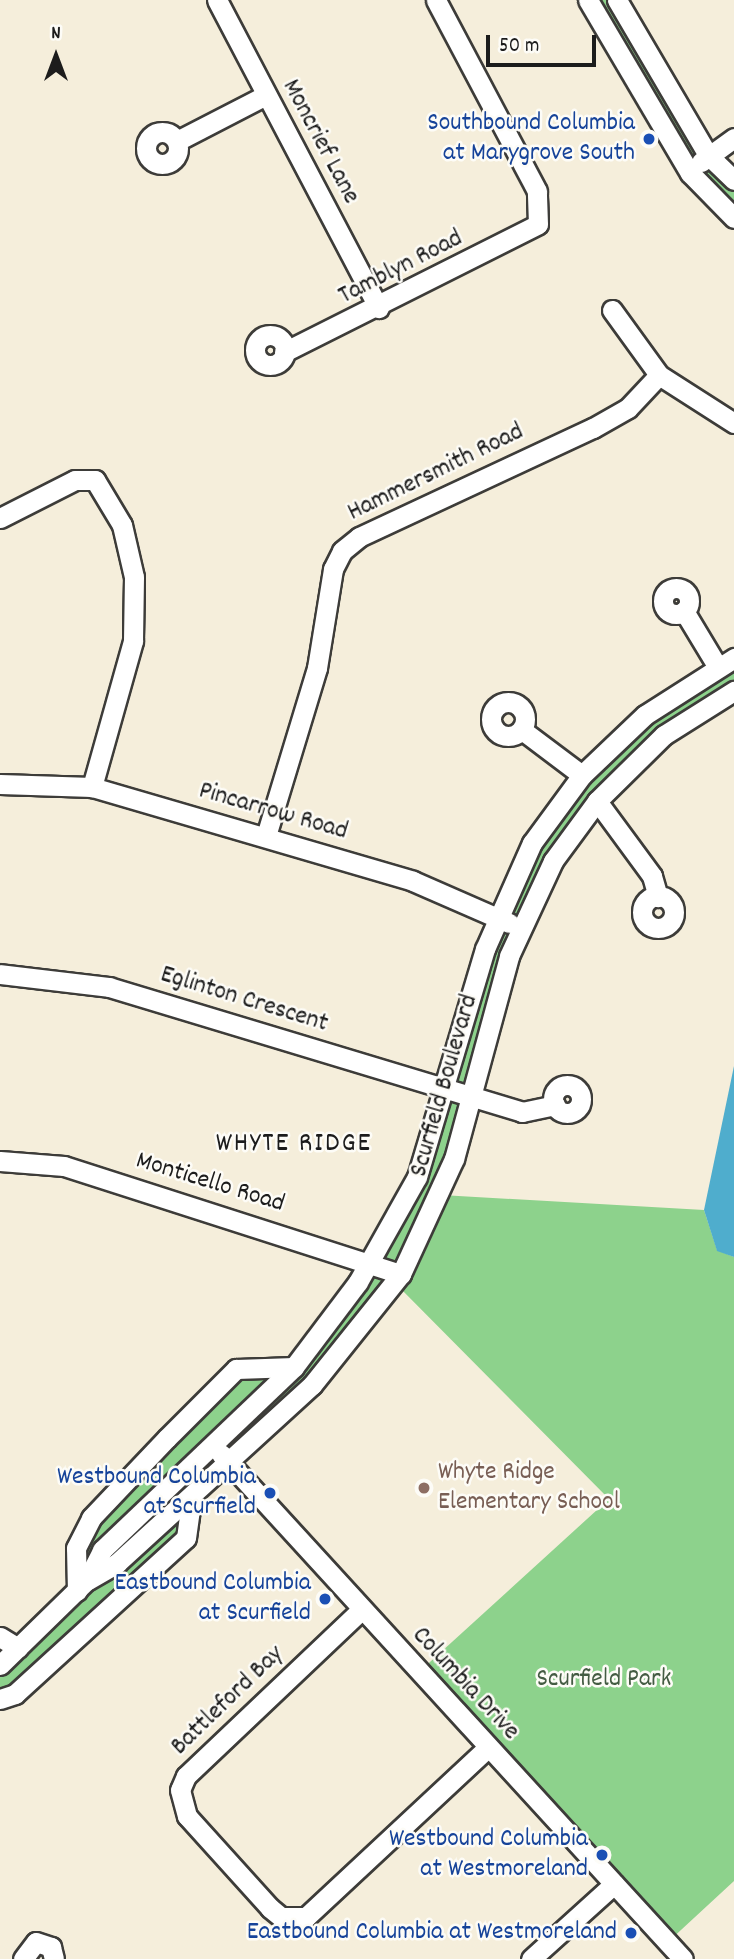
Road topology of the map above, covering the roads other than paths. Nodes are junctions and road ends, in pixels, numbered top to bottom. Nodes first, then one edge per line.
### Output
1 (216, 0) edge
2 (436, 0) edge
3 (617, 0) edge
4 (596, 3) edge
5 (266, 95) junction
6 (734, 138) edge
7 (177, 141) dead end
8 (708, 155) junction
9 (690, 173) junction
10 (734, 180) edge
11 (734, 218) edge
12 (379, 309) junction
13 (611, 310) dead end
14 (284, 352) dead end
15 (659, 375) junction
16 (734, 423) edge
17 (0, 518) edge
18 (684, 611) dead end
19 (725, 661) edge
20 (734, 691) edge
21 (522, 730) dead end
22 (582, 775) junction
23 (0, 784) edge
24 (92, 787) junction
25 (597, 801) junction
26 (266, 836) junction
27 (658, 897) dead end
28 (496, 918) junction
29 (522, 929) junction
30 (0, 974) edge
31 (443, 1089) junction
32 (470, 1097) junction
33 (555, 1105) dead end
34 (0, 1161) edge
35 (373, 1261) junction
36 (401, 1274) junction
37 (294, 1367) junction
38 (210, 1443) junction
39 (229, 1462) junction
40 (192, 1494) junction
41 (82, 1585) junction
42 (361, 1610) junction
43 (0, 1637) edge
44 (18, 1648) junction
45 (0, 1665) edge
46 (0, 1699) edge
47 (488, 1747) junction
48 (614, 1884) junction
49 (23, 1959) edge
50 (54, 1959) edge
51 (531, 1959) edge
52 (683, 1959) edge

1 - 5 street, Moncrief Lane
2 - 12 street, Tamblyn Road
3 - 8 street
4 - 9 street
5 - 7 street
5 - 12 street, Moncrief Lane
6 - 8 street
8 - 9 street
8 - 10 street
9 - 11 street
12 - 14 street, Tamblyn Road
13 - 15 street
15 - 16 street
15 - 26 street, Hammersmith Road
17 - 24 street
18 - 19 street
19 - 22 street, Scurfield Boulevard
20 - 25 street, Scurfield Boulevard
21 - 22 street
22 - 28 street, Scurfield Boulevard
23 - 24 street, Pincarrow Road
24 - 26 street, Pincarrow Road
25 - 27 street
25 - 29 street, Scurfield Boulevard
26 - 28 street, Pincarrow Road
28 - 29 street, Pincarrow Road
28 - 31 street, Scurfield Boulevard
29 - 32 street, Scurfield Boulevard
30 - 31 street, Eglinton Crescent
31 - 32 street, Eglinton Crescent
31 - 35 street, Scurfield Boulevard
32 - 33 street, Eglinton Crescent
32 - 36 street, Scurfield Boulevard
34 - 35 street, Monticello Road
35 - 36 street, Monticello Road
35 - 37 street, Scurfield Boulevard
36 - 39 street, Scurfield Boulevard
37 - 38 street, Scurfield Boulevard
37 - 41 street
38 - 39 street, Columbia Drive
38 - 41 street, Scurfield Boulevard
39 - 40 street, Scurfield Boulevard
39 - 42 street, Columbia Drive
40 - 41 street, Scurfield Boulevard
40 - 46 street
41 - 44 street, Scurfield Boulevard
42 - 47 street, Columbia Drive
42 - 47 street, Battleford Bay
43 - 44 street
44 - 45 street, Scurfield Boulevard
47 - 48 street, Columbia Drive
48 - 51 street
48 - 52 street, Columbia Drive
49 - 50 street

